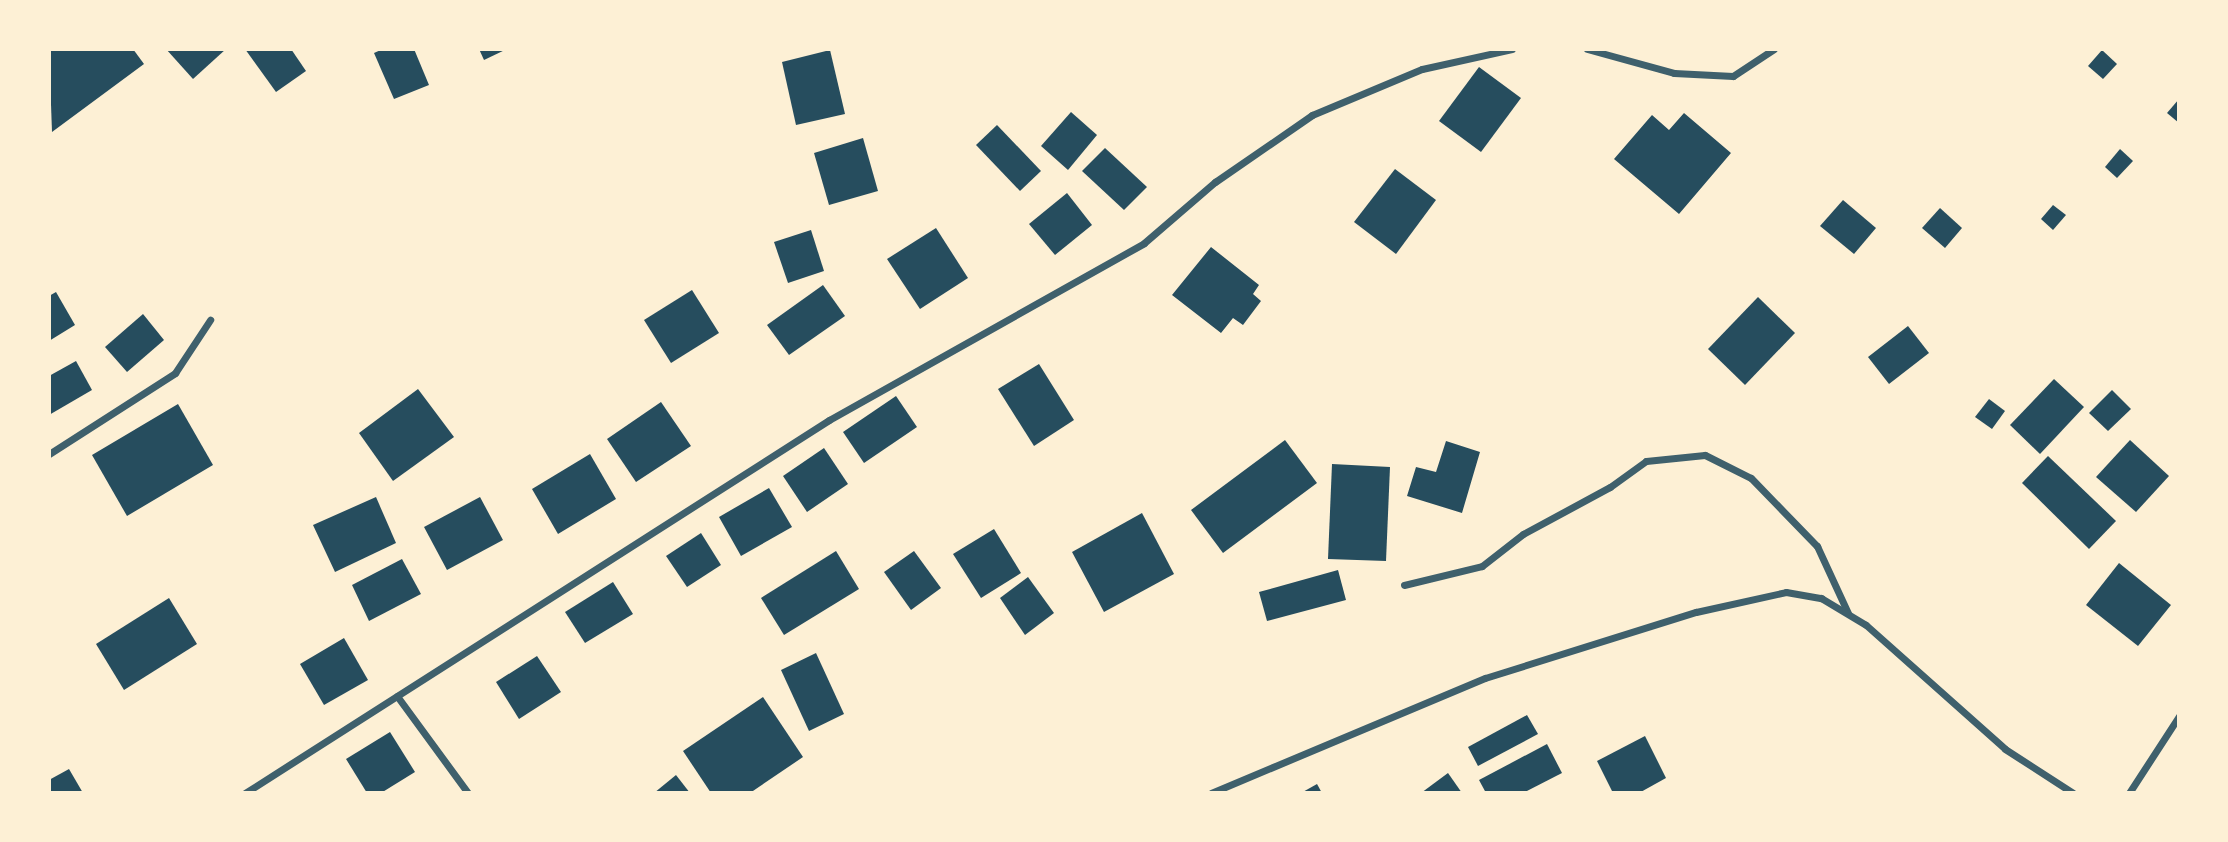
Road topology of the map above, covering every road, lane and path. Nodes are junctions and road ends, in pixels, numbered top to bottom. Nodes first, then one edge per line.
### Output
1 (1512, 49) edge
2 (1587, 49) edge
3 (1774, 49) edge
4 (210, 320) dead end
5 (49, 454) edge
6 (1404, 585) dead end
7 (1848, 614) junction
8 (397, 696) junction
9 (2179, 716) edge
10 (245, 793) edge
11 (468, 793) edge
12 (1211, 793) edge
13 (2073, 793) edge
14 (2129, 793) edge

1 - 8 street
2 - 3 street
4 - 5 street
6 - 7 street
7 - 12 street
7 - 13 street
8 - 10 street
8 - 11 street
9 - 14 street

